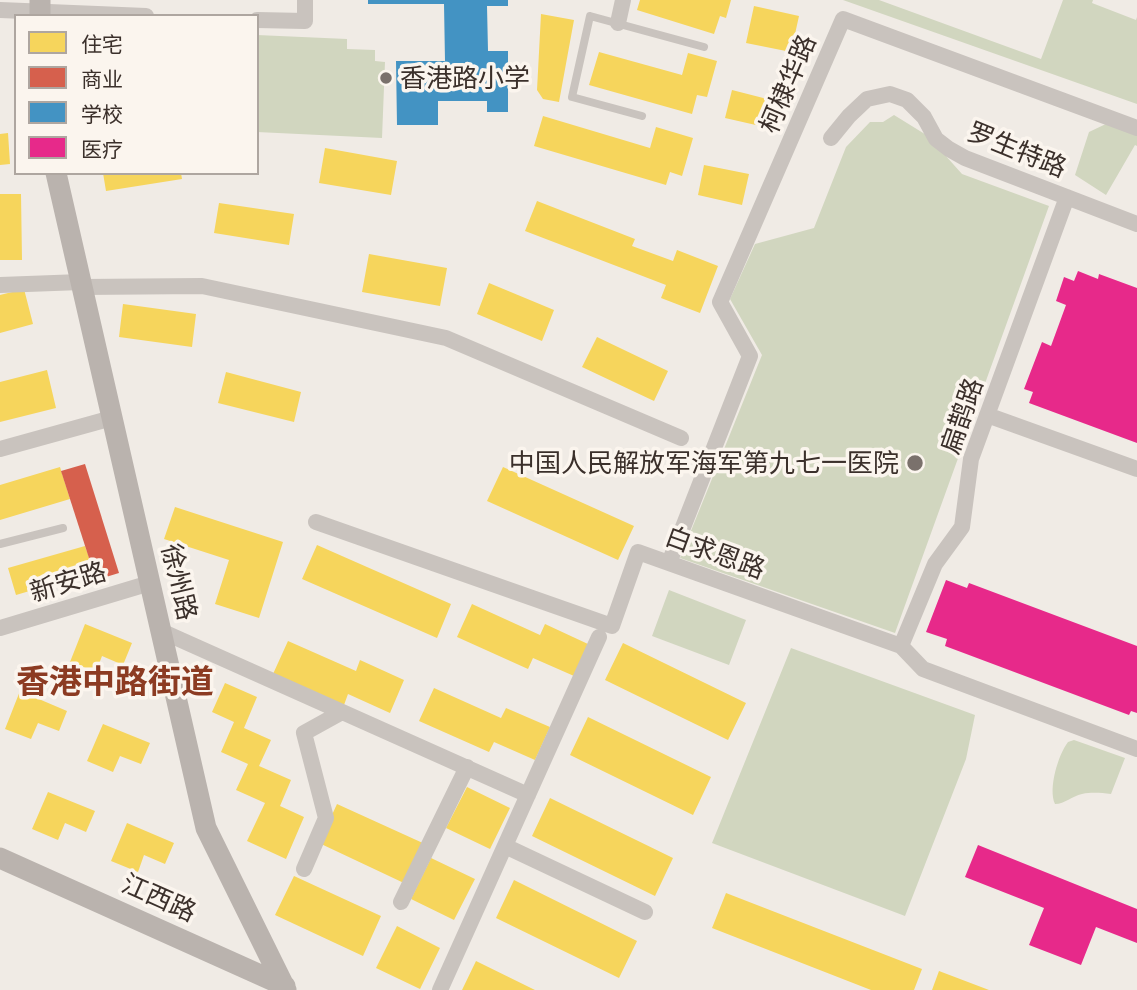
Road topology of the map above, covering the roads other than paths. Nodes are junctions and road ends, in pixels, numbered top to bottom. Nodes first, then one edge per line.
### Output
1 (304, 0) edge
2 (623, 0) edge
3 (40, 9) edge
4 (0, 10) edge
5 (116, 14) edge
6 (259, 20) edge
7 (618, 23) junction
8 (704, 47) dead end
9 (642, 116) dead end
10 (1137, 128) edge
11 (831, 138) dead end
12 (56, 175) edge
13 (1067, 197) junction
14 (1137, 224) edge
15 (0, 285) edge
16 (82, 285) junction
17 (987, 415) junction
18 (112, 418) junction
19 (681, 438) dead end
20 (0, 449) edge
21 (1137, 469) edge
22 (316, 522) dead end
23 (63, 528) dead end
24 (0, 544) edge
25 (669, 563) junction
26 (150, 583) junction
27 (0, 628) edge
28 (161, 631) junction
29 (598, 637) dead end
30 (901, 646) junction
31 (342, 712) junction
32 (1137, 749) edge
33 (467, 767) junction
34 (528, 795) junction
35 (505, 846) junction
36 (0, 858) edge
37 (304, 869) dead end
38 (401, 902) dead end
39 (645, 912) dead end
40 (286, 989) edge
41 (440, 990) edge

1 - 6 street
2 - 7 street
3 - 4 street
3 - 5 street
7 - 8 lane
7 - 9 lane
10 - 25 street, 柯棣华路
11 - 13 street, 罗生特路
12 - 16 street, 徐州路
13 - 14 street, 罗生特路
13 - 17 street, 扁鹊路
15 - 16 street
16 - 18 street, 徐州路
16 - 19 street
17 - 21 street
17 - 30 street, 扁鹊路
18 - 20 street
18 - 26 street, 徐州路
22 - 25 street, 白求恩路
23 - 24 lane
25 - 30 street, 白求恩路
26 - 27 street, 新安路
26 - 28 street, 徐州路
28 - 31 street
28 - 40 street, 徐州路
29 - 34 street
30 - 32 street, 白求恩路
31 - 33 street
31 - 37 street
33 - 34 street
33 - 38 street
34 - 35 street
35 - 39 street
35 - 41 street
36 - 40 street, 江西路

